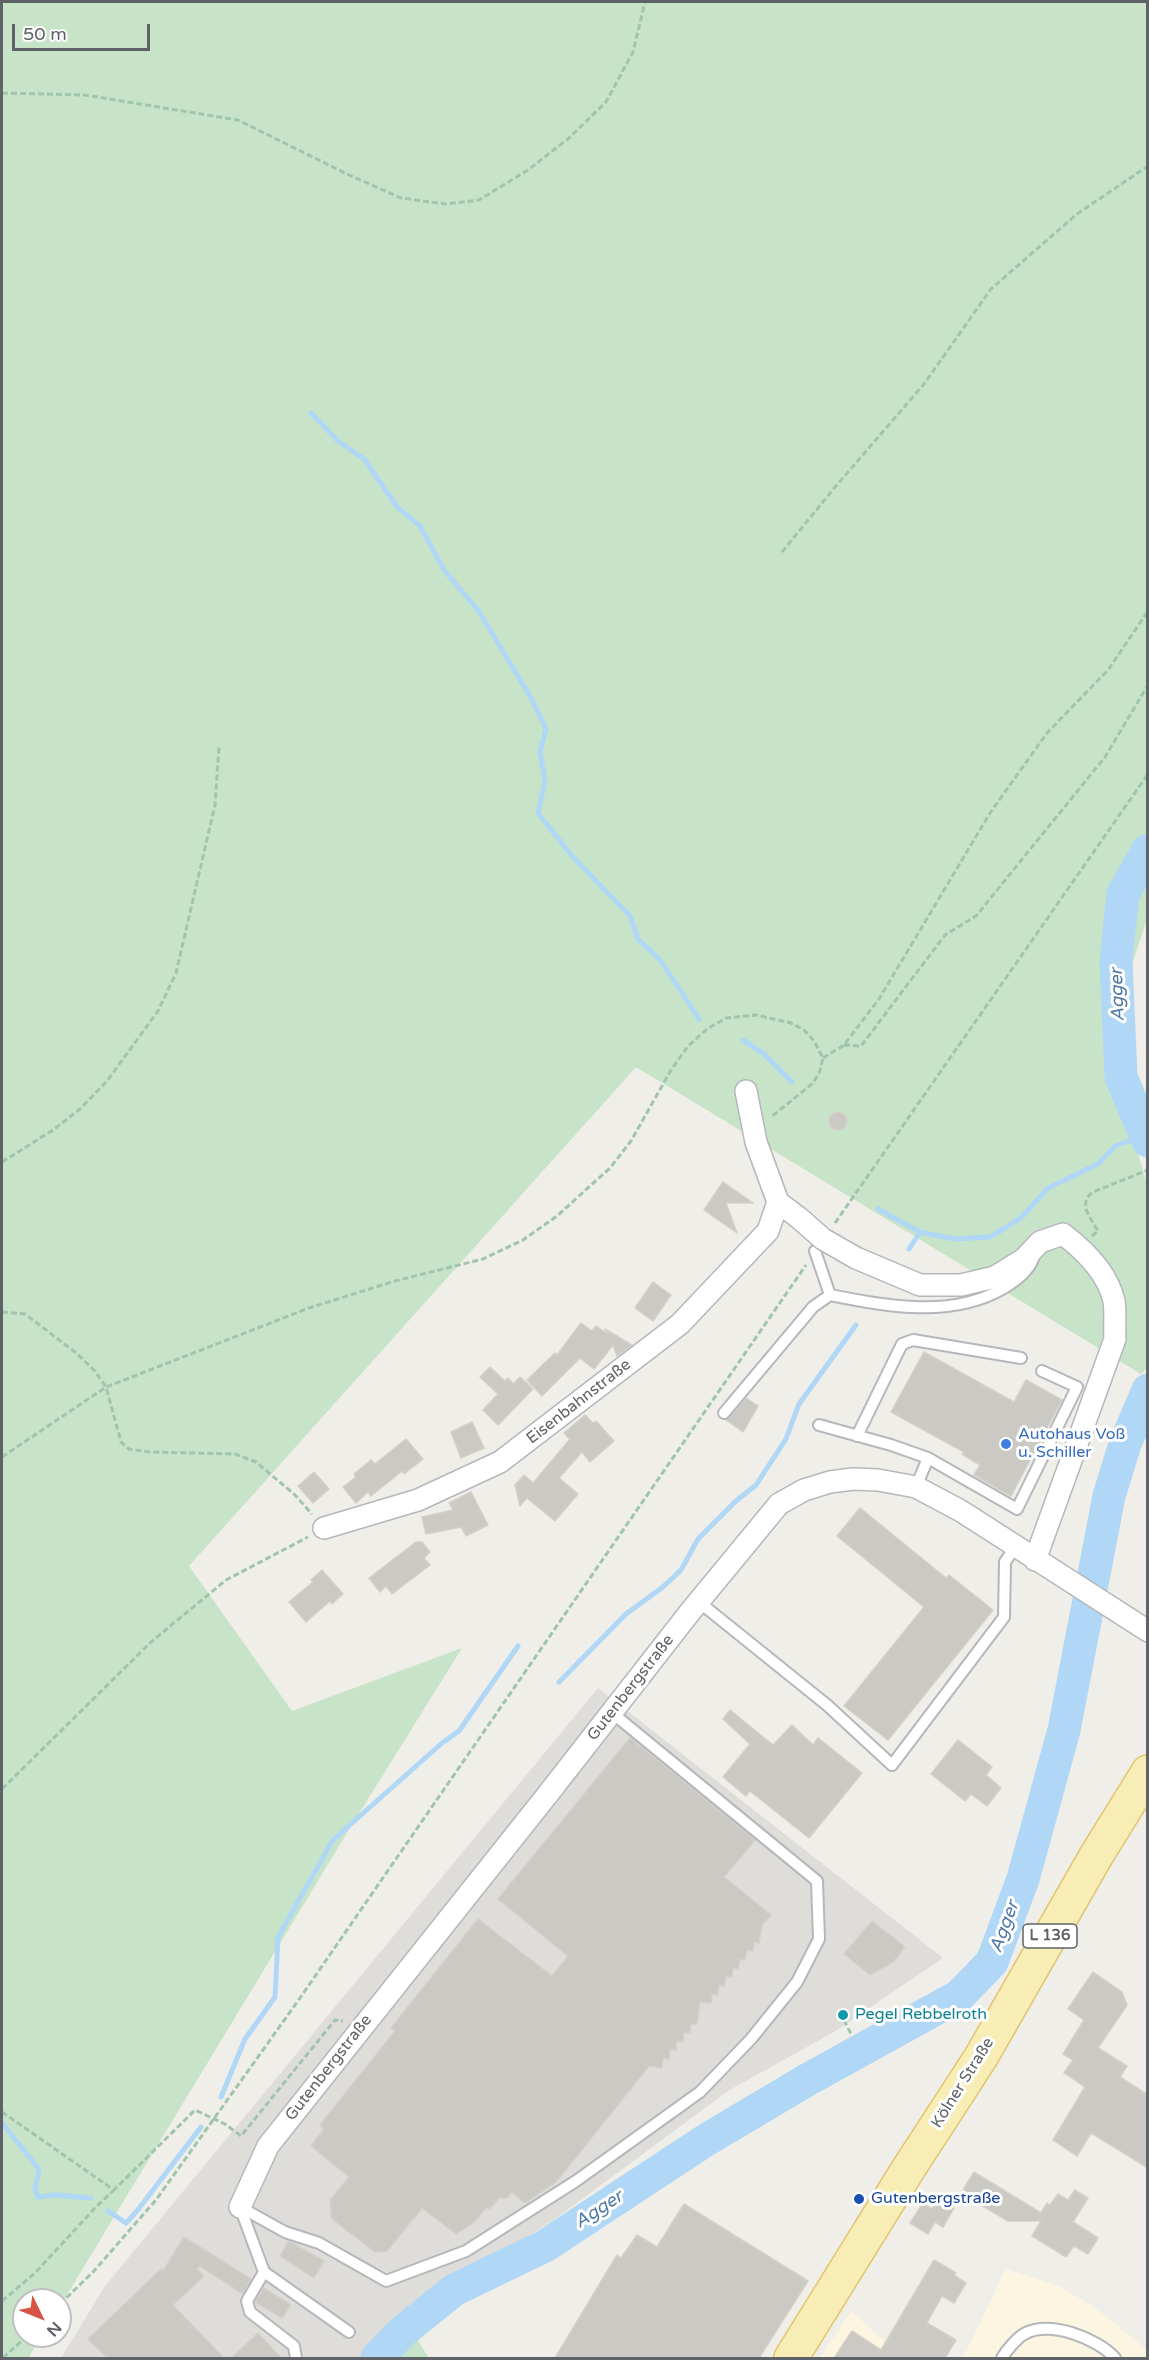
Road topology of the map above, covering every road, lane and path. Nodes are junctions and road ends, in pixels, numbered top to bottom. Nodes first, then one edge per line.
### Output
1 (645, 2) edge
2 (2, 93) edge
3 (1148, 166) edge
4 (782, 552) dead end
5 (1148, 611) edge
6 (1148, 686) edge
7 (219, 747) dead end
8 (1148, 774) edge
9 (844, 1045) junction
10 (823, 1058) junction
11 (746, 1091) dead end
12 (756, 1142) junction
13 (2, 1162) edge
14 (1148, 1170) edge
15 (778, 1202) junction
16 (1041, 1242) junction
17 (1078, 1246) junction
18 (815, 1251) junction
19 (830, 1295) junction
20 (2, 1312) edge
21 (1021, 1358) dead end
22 (1042, 1371) dead end
23 (106, 1387) junction
24 (724, 1413) dead end
25 (819, 1425) dead end
26 (857, 1436) junction
27 (2, 1457) edge
28 (928, 1458) junction
29 (916, 1487) junction
30 (324, 1528) junction
31 (1015, 1547) junction
32 (1035, 1560) junction
33 (699, 1602) junction
34 (1140, 1627) edge
35 (611, 1713) junction
36 (1148, 1772) edge
37 (2, 1789) edge
38 (844, 2020) dead end
39 (363, 2024) junction
40 (852, 2036) dead end
41 (2, 2112) edge
42 (213, 2119) junction
43 (114, 2190) junction
44 (240, 2207) junction
45 (264, 2272) junction
46 (72, 2292) edge
47 (2, 2301) edge
48 (349, 2332) dead end
49 (296, 2358) edge
50 (791, 2358) edge
51 (1002, 2358) edge
52 (1114, 2358) edge

1 - 2 path
3 - 4 path
5 - 9 path
6 - 9 path
7 - 13 path
8 - 18 path
9 - 10 path
10 - 12 path
10 - 23 path
11 - 12 street
12 - 15 street
14 - 17 path
15 - 16 street, bridge
15 - 30 street, Eisenbahnstraße
16 - 17 street
16 - 19 lane
17 - 32 street
18 - 19 lane
18 - 42 path
19 - 24 lane
20 - 23 path
21 - 26 lane
22 - 28 lane
23 - 27 path
23 - 30 path
25 - 26 lane
26 - 28 lane
28 - 29 lane
29 - 31 street, Gutenbergstraße
29 - 33 street, Gutenbergstraße
30 - 37 path
31 - 32 street, Gutenbergstraße
31 - 33 lane
32 - 34 street, Gutenbergstraße
33 - 35 street, Gutenbergstraße
35 - 39 street, Gutenbergstraße
35 - 44 lane
36 - 50 main road, Kölner Straße / L 136
38 - 40 path
39 - 42 path
39 - 44 street, Gutenbergstraße
41 - 43 path
42 - 43 path
42 - 46 path
43 - 47 path
44 - 45 lane
45 - 48 lane
45 - 49 lane
51 - 52 lane

